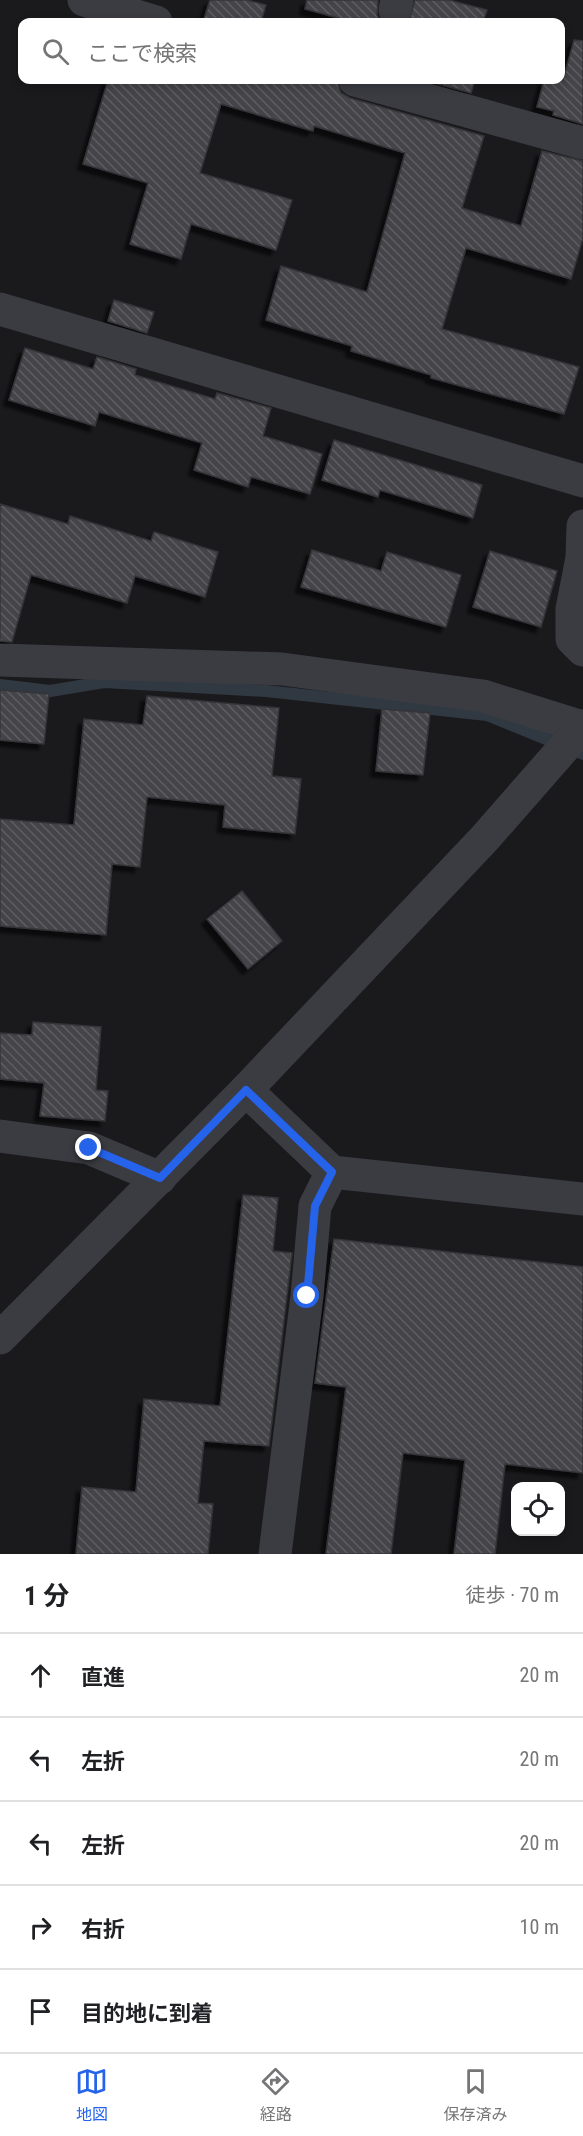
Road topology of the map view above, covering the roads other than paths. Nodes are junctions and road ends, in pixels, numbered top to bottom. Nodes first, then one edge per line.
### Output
1 (84, 0) edge
2 (143, 18) edge
3 (370, 84) edge
4 (583, 142) edge
5 (0, 309) edge
6 (583, 481) edge
7 (583, 526) edge
8 (583, 650) edge
9 (0, 660) edge
10 (582, 727) edge
11 (246, 1090) junction
12 (0, 1136) edge
13 (332, 1172) junction
14 (160, 1178) junction
15 (583, 1199) edge
16 (0, 1338) edge
17 (275, 1554) edge

1 - 2 street
3 - 4 street
5 - 6 street
7 - 8 street
9 - 10 street
10 - 11 street
11 - 13 street
11 - 14 street
12 - 14 street
13 - 15 street
13 - 17 street
14 - 16 street

